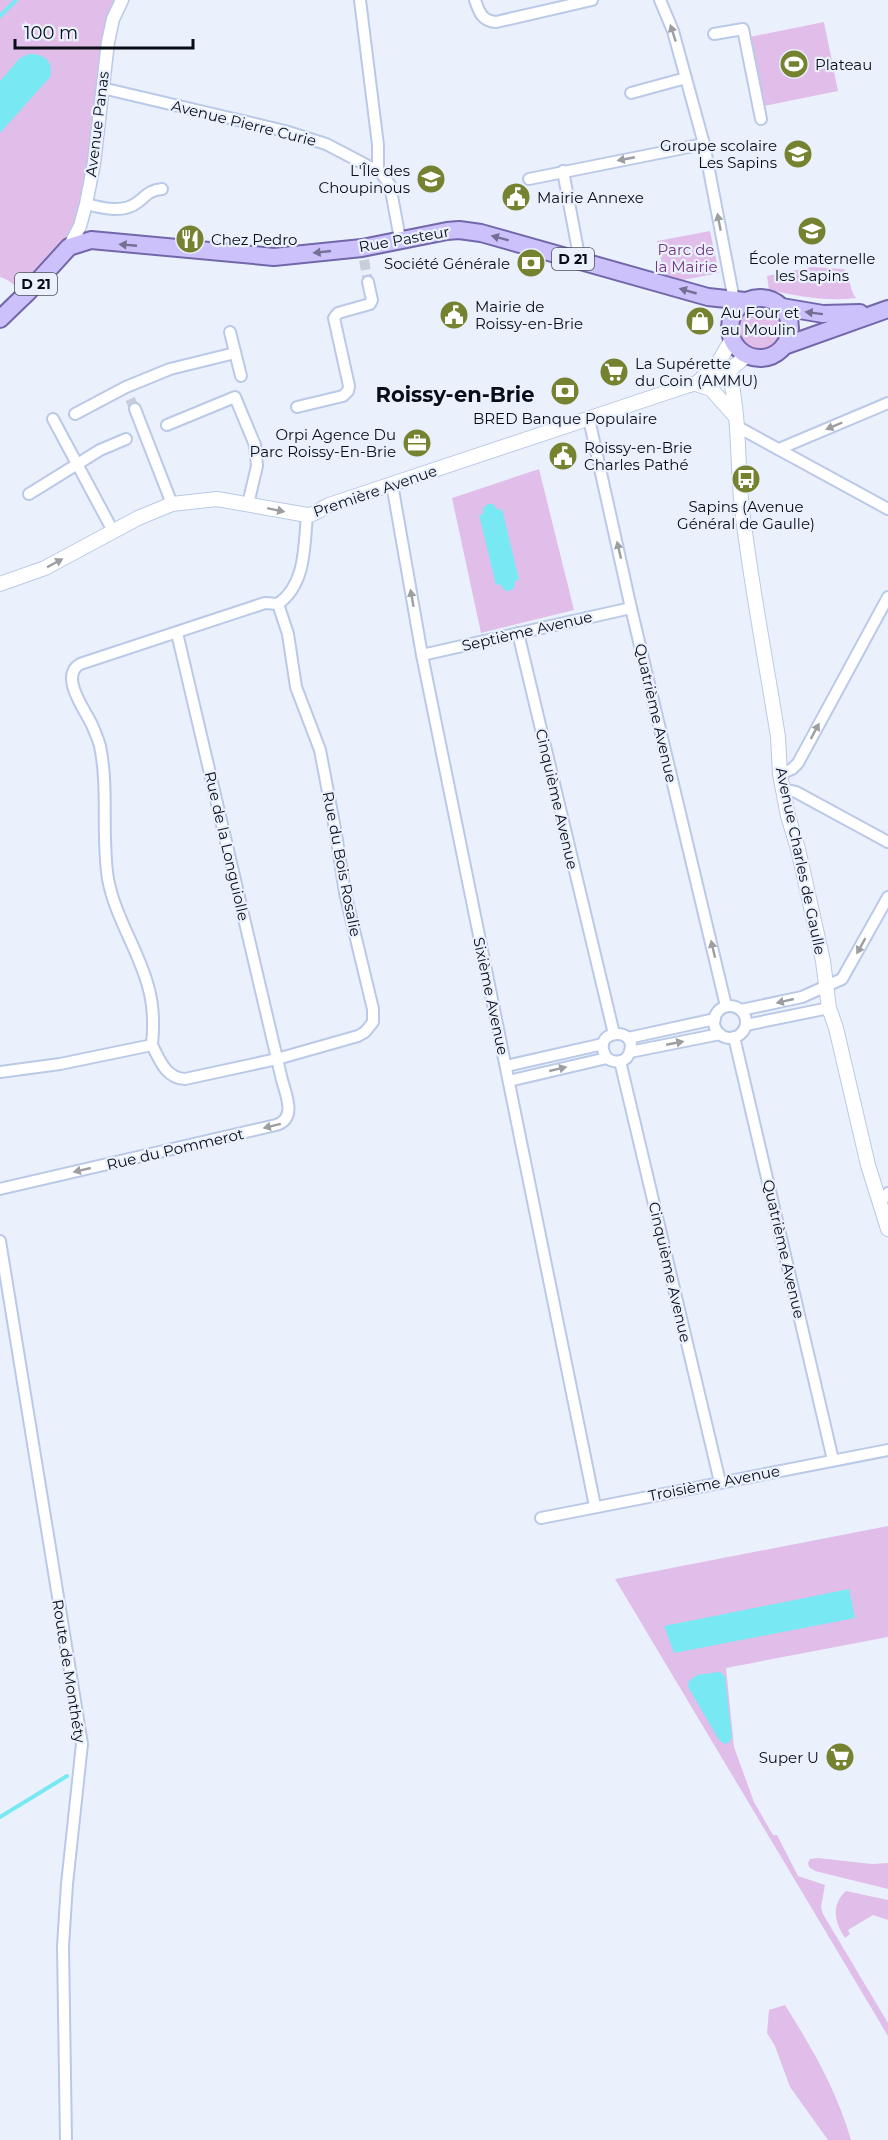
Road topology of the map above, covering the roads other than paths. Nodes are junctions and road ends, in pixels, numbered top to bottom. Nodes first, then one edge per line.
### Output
1 (122, 0) edge
2 (360, 0) edge
3 (475, 0) edge
4 (592, 0) edge
5 (660, 0) edge
6 (714, 34) dead end
7 (686, 78) junction
8 (102, 88) junction
9 (631, 93) dead end
10 (760, 119) dead end
11 (704, 144) junction
12 (378, 170) junction
13 (563, 171) junction
14 (529, 178) dead end
15 (162, 189) dead end
16 (86, 204) junction
17 (80, 226) junction
18 (400, 239) junction
19 (91, 240) junction
20 (69, 247) junction
21 (580, 261) junction
22 (368, 282) tunnel mouth
23 (740, 301) junction
24 (782, 307) junction
25 (888, 309) edge
26 (0, 319) edge
27 (230, 332) dead end
28 (732, 339) junction
29 (784, 346) junction
30 (236, 353) junction
31 (747, 355) junction
32 (724, 367) junction
33 (241, 376) dead end
34 (696, 384) junction
35 (126, 387) junction
36 (888, 403) edge
37 (297, 407) dead end
38 (75, 414) dead end
39 (53, 419) dead end
40 (589, 419) junction
41 (736, 421) junction
42 (167, 425) dead end
43 (126, 439) dead end
44 (779, 449) junction
45 (77, 464) junction
46 (392, 484) junction
47 (28, 494) dead end
48 (172, 504) junction
49 (248, 504) junction
50 (888, 509) edge
51 (307, 515) junction
52 (113, 531) junction
53 (0, 584) edge
54 (888, 597) edge
55 (278, 604) junction
56 (631, 608) junction
57 (177, 633) junction
58 (518, 633) junction
59 (422, 656) junction
60 (780, 774) junction
61 (783, 789) junction
62 (888, 842) edge
63 (888, 897) edge
64 (826, 987) junction
65 (726, 1006) junction
66 (829, 1008) junction
67 (741, 1010) junction
68 (715, 1019) junction
69 (746, 1025) junction
70 (614, 1034) junction
71 (720, 1034) junction
72 (734, 1037) junction
73 (628, 1038) junction
74 (603, 1044) junction
75 (152, 1045) junction
76 (630, 1052) junction
77 (607, 1058) junction
78 (277, 1059) junction
79 (620, 1062) junction
80 (506, 1066) junction
81 (0, 1072) edge
82 (509, 1081) junction
83 (0, 1189) edge
84 (884, 1198) edge
85 (888, 1229) edge
86 (0, 1241) edge
87 (888, 1450) edge
88 (833, 1460) junction
89 (720, 1482) junction
90 (595, 1506) junction
91 (541, 1518) dead end
92 (66, 2140) edge

1 - 8 street, Avenue Panas
2 - 12 street
3 - 4 street
7 -> 5 street
6 - 10 street
7 - 9 street
7 - 11 street
8 - 12 street, Avenue Pierre Curie
8 - 16 street, Avenue Panas
11 -> 13 street
23 -> 11 street
12 - 18 street
13 - 14 street
13 - 21 street
15 - 16 street
16 - 17 street, Avenue Panas
17 - 19 street
17 - 20 street, Avenue Panas
18 -> 19 main road, Rue Pasteur / D 21
21 -> 18 main road, Rue Pasteur / D 21
19 - 20 main road, Rue Pasteur / D 21
20 - 26 main road, D 21
23 -> 21 main road, Rue Pasteur / D 21
22 - 37 street
23 - 24 main road
23 - 28 main road
25 -> 24 main road
24 - 29 main road
25 - 29 main road
27 - 30 street
28 - 31 main road
28 - 32 main road
29 - 31 main road
30 - 33 street
30 - 35 street
31 - 32 main road
32 - 34 main road
32 - 41 main road, Avenue Charles de Gaulle
34 - 40 main road, Première Avenue
34 - 41 main road
35 - 38 street
35 - 48 street
36 -> 44 street
39 - 45 street
40 - 46 main road, Première Avenue
56 -> 40 street, Quatrième Avenue
41 - 44 street
41 - 60 main road, Avenue Charles de Gaulle
42 - 49 street
43 - 45 street
44 - 50 street
45 - 47 street
45 - 52 street
46 - 51 main road, Première Avenue
59 -> 46 street, Sixième Avenue
48 - 49 main road, Première Avenue
48 - 52 main road, Première Avenue
49 -> 51 main road, Première Avenue
51 - 55 street
53 -> 52 main road, Première Avenue
60 -> 54 street
55 - 57 street
55 - 78 street, Rue du Bois Rosalie
56 - 58 street, Septième Avenue
65 -> 56 street, Quatrième Avenue
57 - 75 street
57 - 78 street, Rue de la Longuiolle
58 - 59 street, Septième Avenue
58 - 70 street, Cinquième Avenue
59 - 80 street, Sixième Avenue
60 - 61 main road, Avenue Charles de Gaulle
61 - 62 street
61 - 64 main road, Avenue Charles de Gaulle
63 -> 64 street
64 - 66 main road, Avenue Charles de Gaulle
64 -> 67 street
65 - 67 street
65 - 68 street
66 - 69 street
66 - 84 main road, Avenue Charles de Gaulle
67 - 69 street
68 - 71 street
68 - 73 street
69 - 72 street
70 - 73 street
70 - 74 street
71 - 72 street
76 -> 71 street
72 - 88 street, Quatrième Avenue
73 - 76 street
74 - 77 street
74 - 80 street
75 - 78 street, Rue du Bois Rosalie
75 - 81 street
76 - 79 street
77 - 79 street
82 -> 77 street
78 -> 83 street, Rue du Pommerot
79 - 89 street, Cinquième Avenue
80 - 82 street, Sixième Avenue
82 - 90 street, Sixième Avenue
84 - 85 main road, Avenue Charles de Gaulle
86 - 92 street, Route de Monthéty
87 - 88 street, Troisième Avenue
88 - 89 street, Troisième Avenue
89 - 90 street, Troisième Avenue
90 - 91 street, Troisième Avenue

